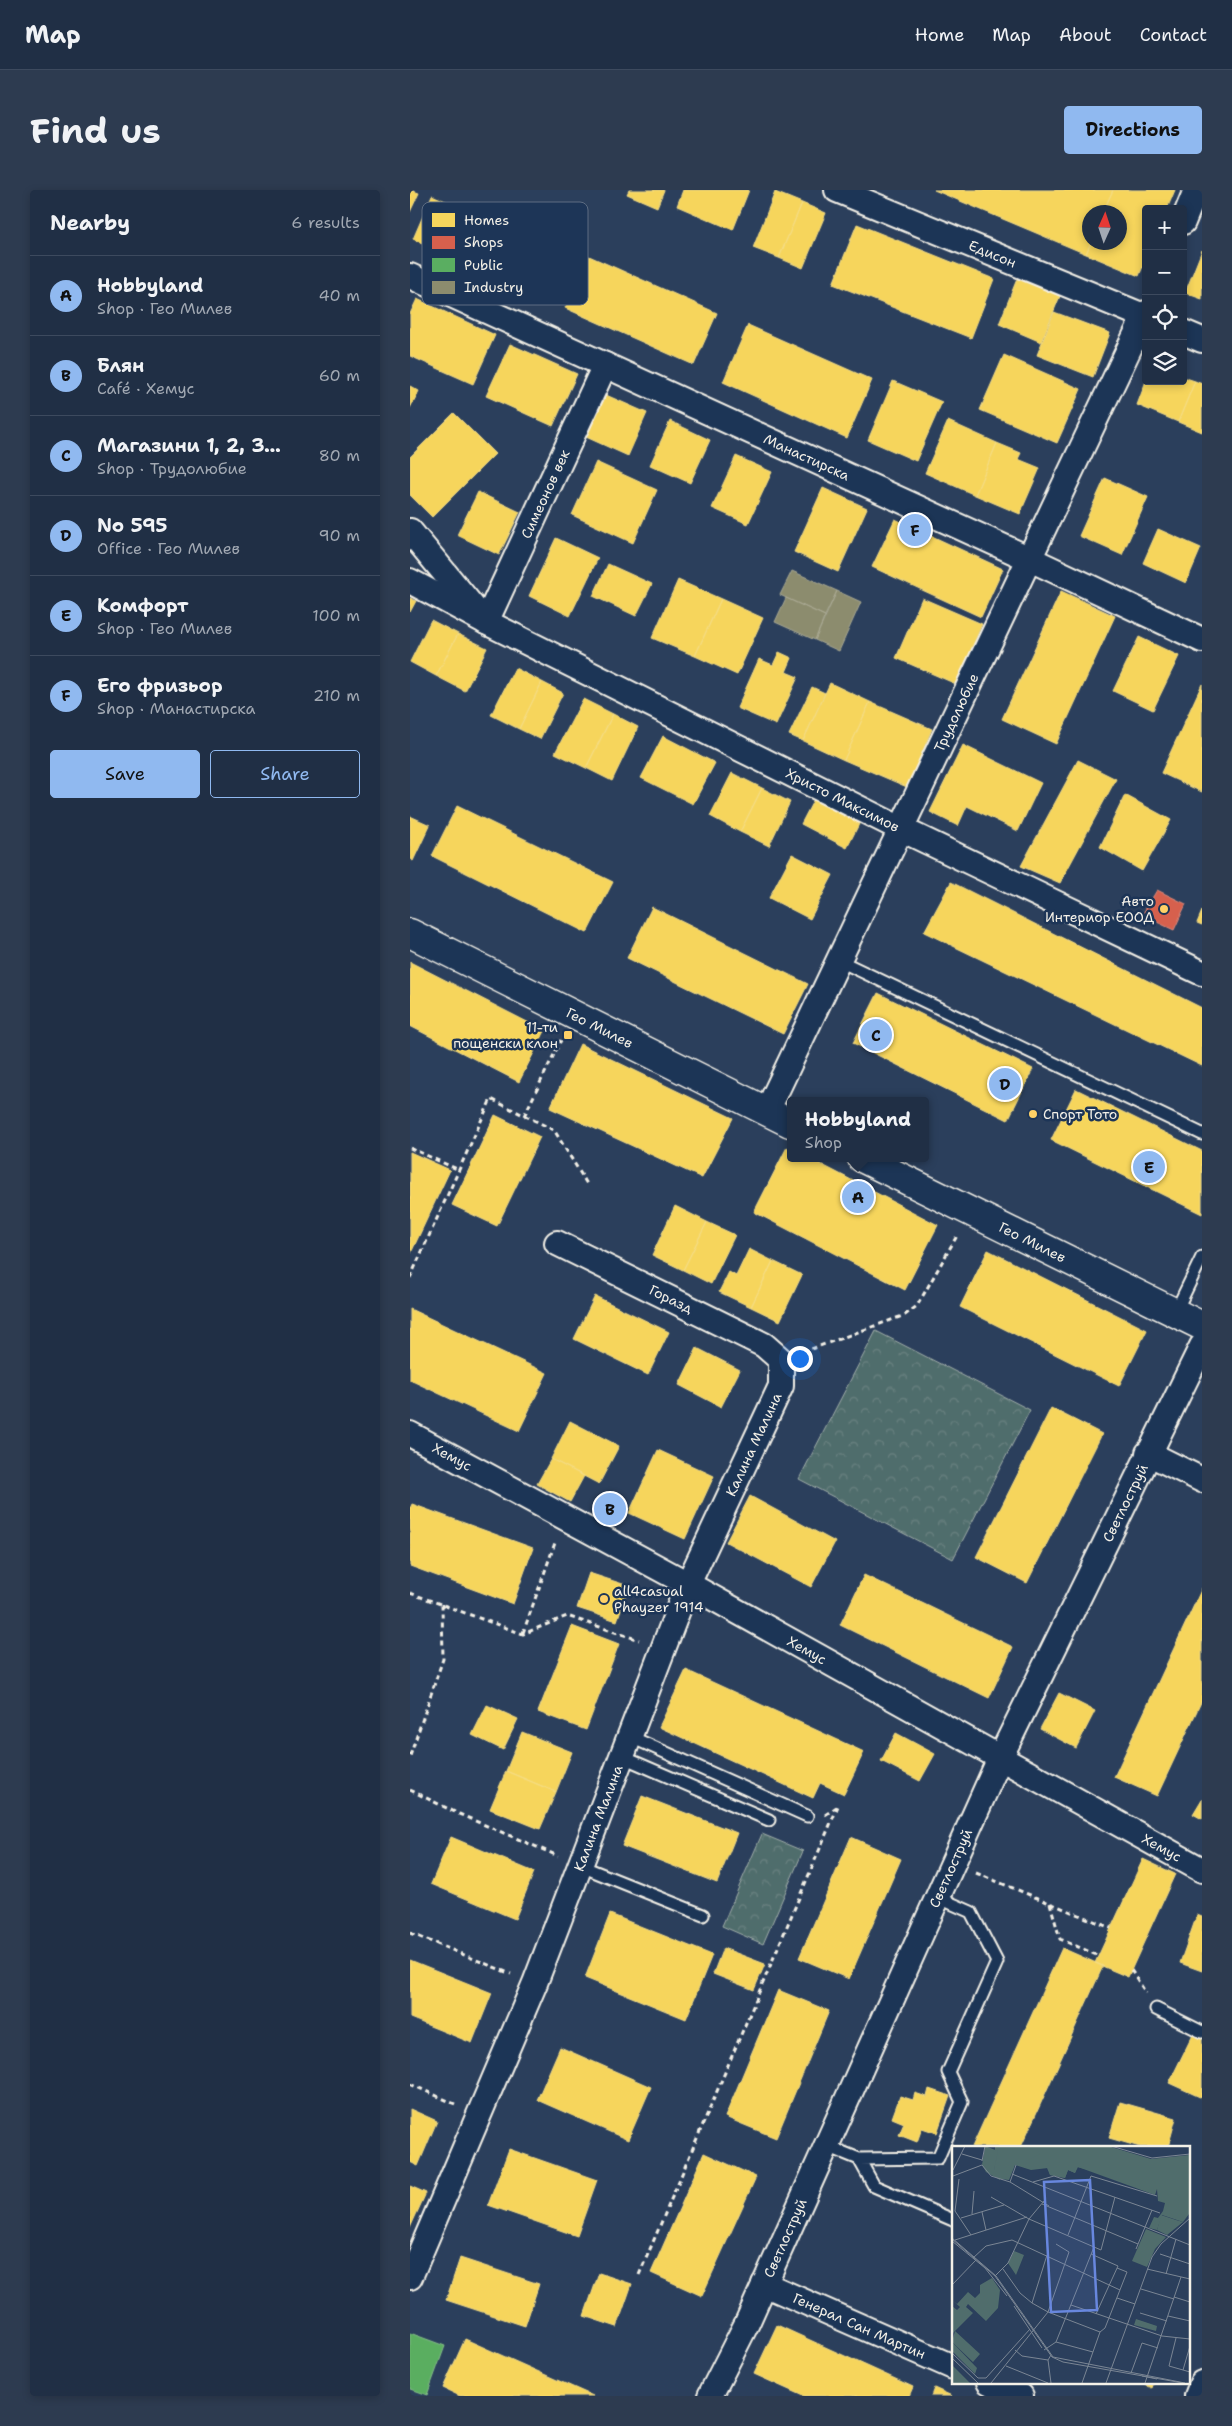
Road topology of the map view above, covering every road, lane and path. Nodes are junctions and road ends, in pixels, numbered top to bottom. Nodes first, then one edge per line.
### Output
1 (837, 190) edge
2 (1196, 190) edge
3 (1187, 212) edge
4 (410, 276) edge
5 (422, 281) edge
6 (474, 305) edge
7 (1142, 315) edge
8 (1142, 322) edge
9 (1187, 334) edge
10 (1202, 340) edge
11 (605, 365) junction
12 (410, 531) edge
13 (1030, 559) junction
14 (410, 580) edge
15 (486, 622) junction
16 (1202, 640) edge
17 (901, 829) junction
18 (410, 933) edge
19 (838, 960) junction
20 (1202, 973) edge
21 (562, 1039) dead end
22 (524, 1116) junction
23 (779, 1117) edge
24 (1202, 1134) edge
25 (410, 1148) edge
26 (870, 1162) edge
27 (460, 1170) junction
28 (587, 1184) dead end
29 (962, 1227) dead end
30 (557, 1243) dead end
31 (1202, 1257) edge
32 (410, 1278) edge
33 (1175, 1313) junction
34 (1202, 1326) edge
35 (1202, 1346) edge
36 (781, 1360) junction
37 (410, 1434) edge
38 (1148, 1453) junction
39 (1202, 1480) edge
40 (564, 1517) junction
41 (688, 1584) junction
42 (410, 1593) edge
43 (442, 1604) junction
44 (523, 1634) junction
45 (664, 1648) junction
46 (627, 1747) junction
47 (410, 1756) edge
48 (1000, 1758) junction
49 (410, 1790) edge
50 (838, 1806) dead end
51 (806, 1816) dead end
52 (769, 1820) dead end
53 (952, 1863) junction
54 (581, 1866) junction
55 (1202, 1870) edge
56 (937, 1897) junction
57 (1050, 1903) junction
58 (703, 1915) dead end
59 (1111, 1928) dead end
60 (410, 1933) edge
61 (1099, 1956) dead end
62 (1131, 1970) dead end
63 (535, 1984) junction
64 (1156, 2009) joint
65 (1202, 2032) edge
66 (410, 2084) edge
67 (479, 2114) junction
68 (828, 2146) junction
69 (860, 2159) junction
70 (952, 2220) edge
71 (638, 2275) dead end
72 (410, 2277) edge
73 (764, 2284) junction
74 (952, 2367) edge
75 (1202, 2383) edge
76 (994, 2384) edge
77 (710, 2396) edge
78 (1021, 2396) edge
79 (1196, 2396) edge

1 - 7 street, Едисон
2 - 3 street
4 - 5 street, Манастирска
6 - 11 street, Манастирска
8 - 13 street, Трудолюбие
9 - 10 street
11 - 13 street, Манастирска
11 - 15 street, Симеонов век
12 - 15 street, Христо Максимов
13 - 16 street, Манастирска
13 - 17 street, Трудолюбие
14 - 15 street, Христо Максимов
15 - 17 street, Христо Максимов
17 - 19 street, Трудолюбие
17 - 20 street, Христо Максимов
18 - 23 street, Гео Милев
19 - 23 street, Трудолюбие
19 - 24 lane
21 - 22 path
22 - 27 path
22 - 28 path
25 - 27 path
26 - 33 street, Гео Милев
27 - 32 path
29 - 36 path
30 - 36 street, Горазд
31 - 33 lane
33 - 34 street, Гео Милев
35 - 38 street, Светлоструй
36 - 41 street, Калина Малина
37 - 40 street, Хемус
38 - 39 street
38 - 48 street, Светлоструй
40 - 41 street, Хемус
40 - 44 path
41 - 45 street, Калина Малина
41 - 48 street, Хемус
42 - 43 path
43 - 44 path
43 - 47 path
44 - 45 path
45 - 46 street, Калина Малина
46 - 51 lane
46 - 52 lane
46 - 54 street, Калина Малина
48 - 53 street, Светлоструй
48 - 55 street, Хемус
49 - 54 path
50 - 71 path
53 - 56 street, Светлоструй
53 - 57 path
54 - 58 lane
54 - 63 street, Калина Малина
56 - 68 street, Светлоструй
56 - 69 lane
57 - 59 path
57 - 61 path
60 - 63 path
62 - 64 path
63 - 67 street, Калина Малина
64 - 65 lane
66 - 67 path
67 - 72 street, Калина Малина
68 - 69 lane
68 - 73 street, Светлоструй
69 - 70 lane
73 - 74 street, Генерал Сан Мартин
73 - 77 street, Светлоструй
75 - 79 street
76 - 78 street

